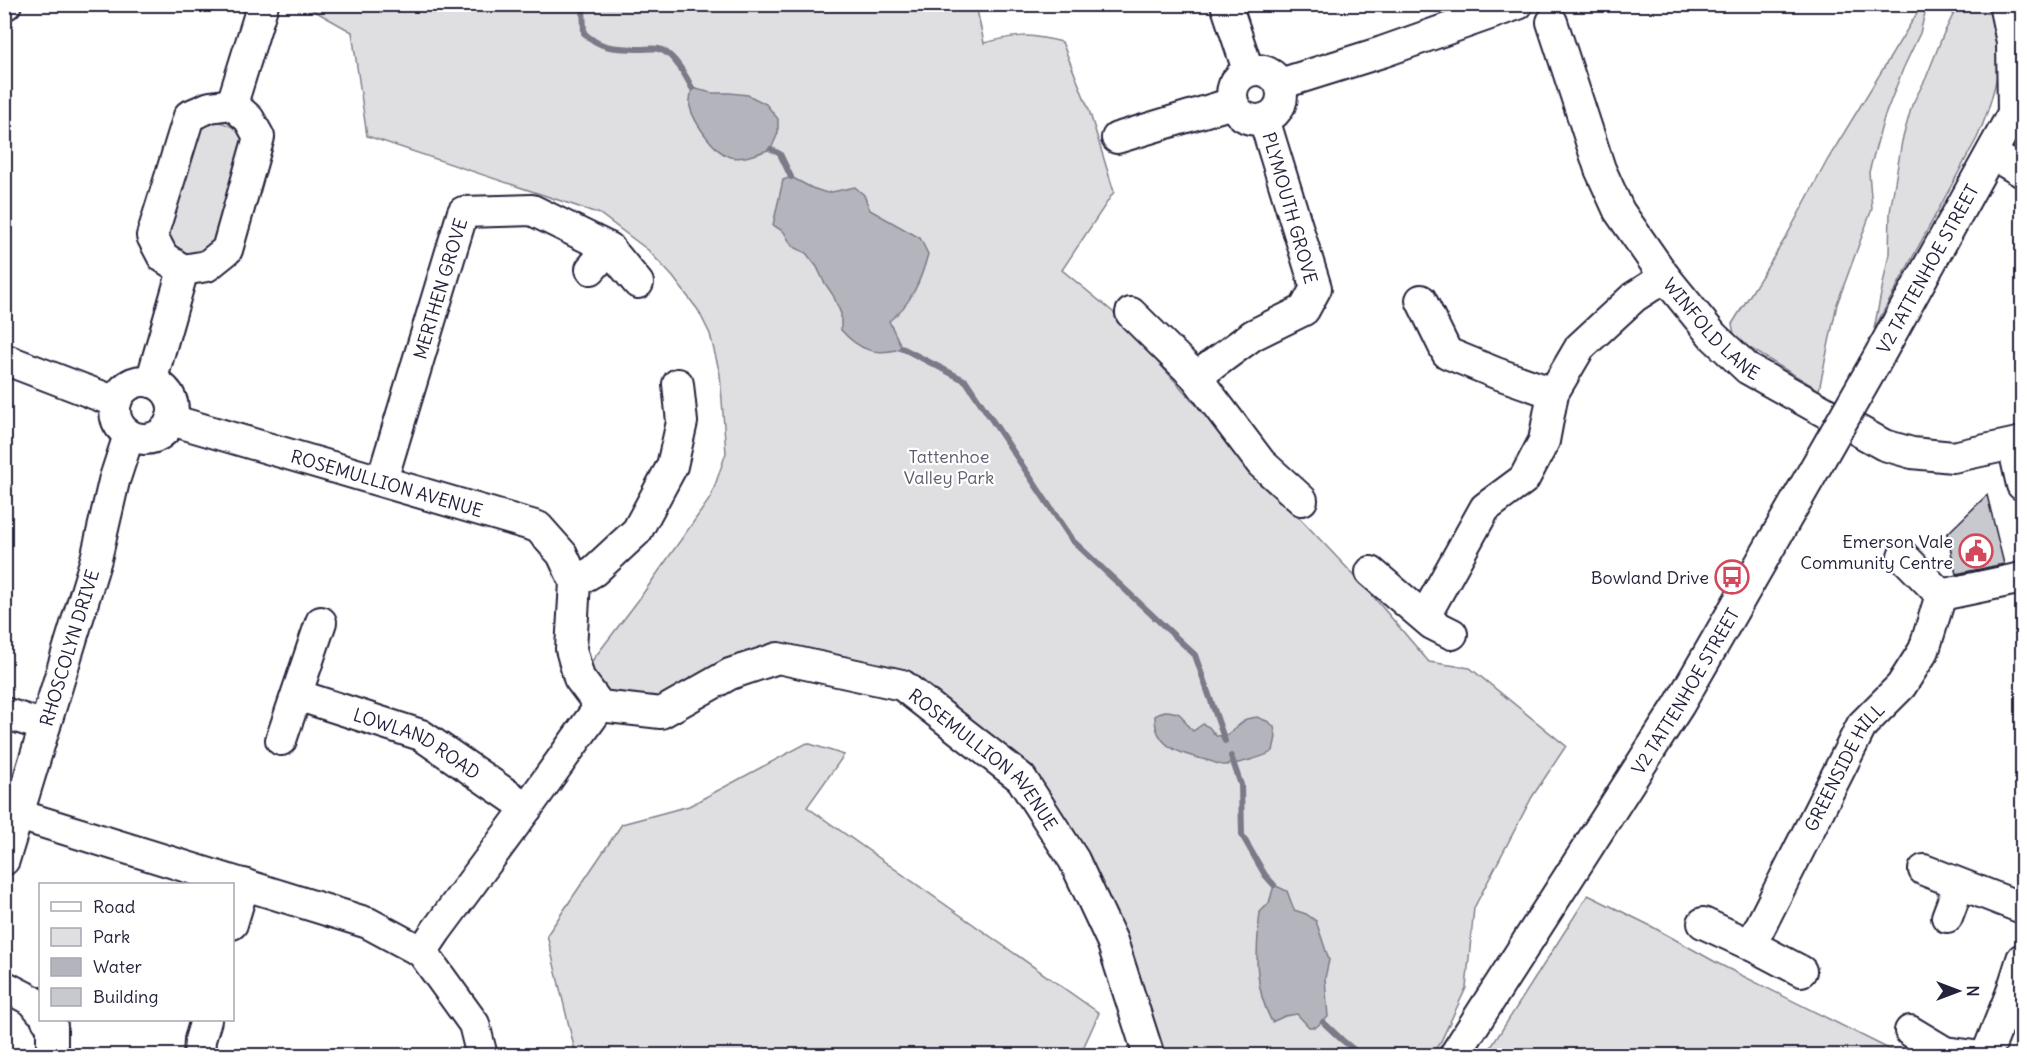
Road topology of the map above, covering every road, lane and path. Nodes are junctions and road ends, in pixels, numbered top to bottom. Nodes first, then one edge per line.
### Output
1 (263, 4) edge
2 (1226, 4) edge
3 (1519, 4) edge
4 (2004, 4) edge
5 (1560, 13) edge
6 (1248, 70) junction
7 (1280, 84) junction
8 (1233, 103) junction
9 (232, 104) junction
10 (2018, 105) edge
11 (1264, 119) junction
12 (1118, 138) dead end
13 (1992, 154) junction
14 (2022, 172) edge
15 (183, 270) junction
16 (1665, 277) junction
17 (638, 283) dead end
18 (1421, 300) dead end
19 (1131, 313) dead end
20 (4, 359) edge
21 (1197, 377) junction
22 (151, 382) junction
23 (678, 384) dead end
24 (1553, 393) junction
25 (116, 402) junction
26 (171, 420) junction
27 (129, 435) junction
28 (2018, 443) edge
29 (382, 480) junction
30 (2022, 485) edge
31 (1302, 500) dead end
32 (1903, 556) dead end
33 (1371, 572) dead end
34 (2022, 578) edge
35 (575, 582) junction
36 (1941, 595) junction
37 (1425, 616) junction
38 (321, 622) dead end
39 (1452, 634) dead end
40 (297, 695) junction
41 (600, 706) junction
42 (4, 713) edge
43 (45, 726) junction
44 (281, 740) dead end
45 (527, 808) junction
46 (19, 815) junction
47 (4, 860) edge
48 (1924, 870) dead end
49 (244, 884) junction
50 (1959, 885) junction
51 (2022, 908) edge
52 (1947, 916) dead end
53 (234, 917) edge
54 (1703, 922) dead end
55 (1751, 945) junction
56 (422, 952) junction
57 (2022, 959) edge
58 (1801, 971) dead end
59 (4, 986) edge
60 (39, 1010) edge
61 (48, 1021) edge
62 (206, 1021) edge
63 (1910, 1031) dead end
64 (52, 1056) edge
65 (200, 1056) edge
66 (482, 1056) edge
67 (1149, 1056) edge
68 (1454, 1056) edge
69 (1974, 1056) edge
70 (1986, 1056) edge

1 - 9 street
2 - 6 street
3 - 5 street
3 - 7 street
4 - 10 street
5 - 16 street, WINFOLD LANE
6 - 7 street
6 - 8 street
7 - 11 street
8 - 11 street
8 - 12 street
9 - 15 street
9 - 15 street
10 - 13 street, V2 TATTENHOE STREET
11 - 21 street, PLYMOUTH GROVE
13 - 14 street
13 - 68 street, V2 TATTENHOE STREET, bridge
15 - 22 street
16 - 24 street
16 - 28 street, WINFOLD LANE
17 - 29 street, MERTHEN GROVE
18 - 24 street
19 - 21 street
20 - 25 street
21 - 31 street
22 - 25 street
22 - 26 street
23 - 35 street
24 - 37 street
25 - 27 street
26 - 27 street
26 - 29 street, ROSEMULLION AVENUE
27 - 43 street, RHOSCOLYN DRIVE
28 - 30 street
29 - 35 street, ROSEMULLION AVENUE
32 - 36 street
33 - 37 street
34 - 36 street
35 - 41 street, ROSEMULLION AVENUE
36 - 55 street, GREENSIDE HILL
37 - 39 street
38 - 40 street
40 - 44 street
40 - 45 street, LOWLAND ROAD
41 - 45 street
41 - 67 street, ROSEMULLION AVENUE
42 - 43 street
43 - 46 street, RHOSCOLYN DRIVE
45 - 56 street
46 - 47 street, RHOSCOLYN DRIVE
46 - 49 street
48 - 50 street
49 - 53 street
49 - 56 street
50 - 51 street
50 - 52 street
54 - 55 street
55 - 58 street
56 - 66 street
57 - 70 street
59 - 60 street
61 - 64 street
62 - 65 street
63 - 69 street

